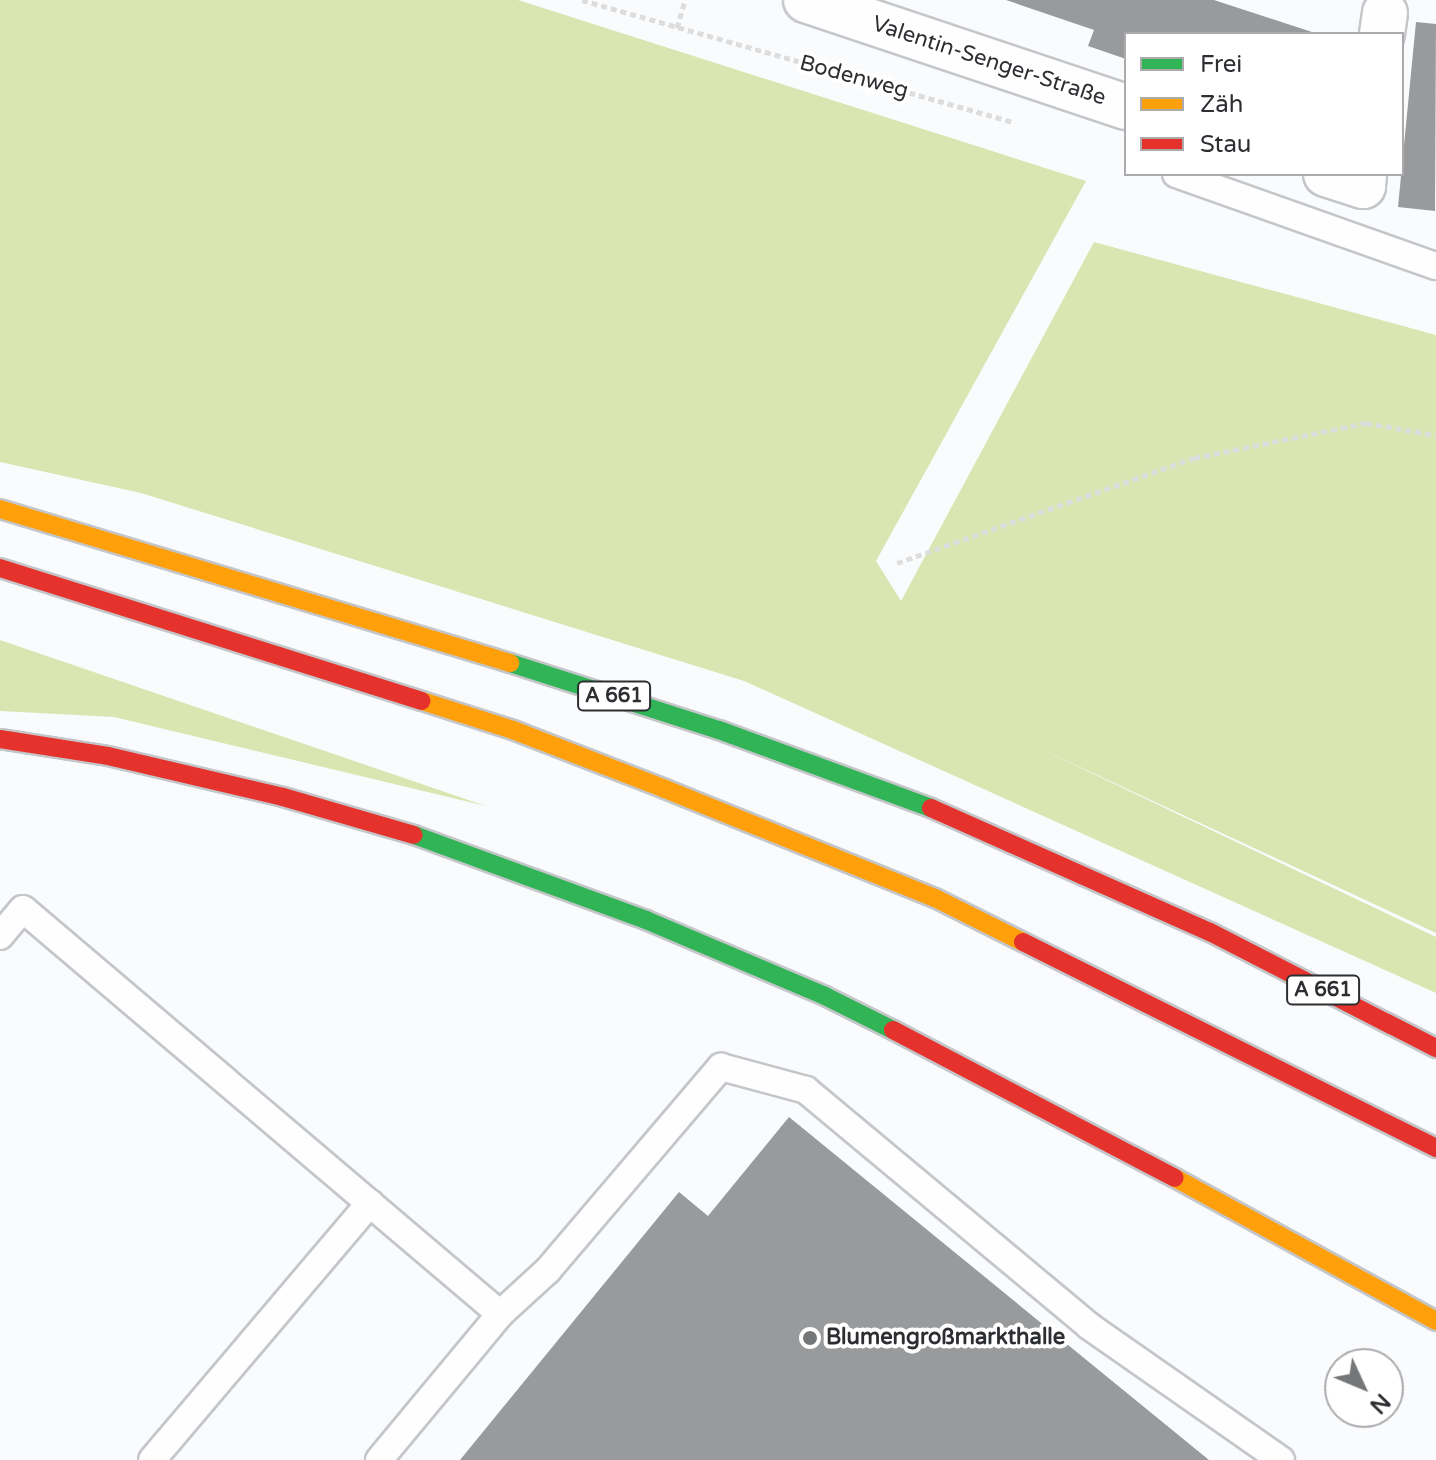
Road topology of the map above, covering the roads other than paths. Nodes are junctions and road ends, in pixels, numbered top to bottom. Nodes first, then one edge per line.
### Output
1 (806, 0) edge
2 (1124, 106) edge
3 (1182, 176) edge
4 (1332, 176) edge
5 (1364, 176) edge
6 (1436, 266) edge
7 (0, 509) edge
8 (0, 568) edge
9 (0, 739) edge
10 (0, 936) edge
11 (1436, 1048) edge
12 (1436, 1148) edge
13 (370, 1203) junction
14 (500, 1314) junction
15 (1436, 1321) edge
16 (152, 1460) edge
17 (379, 1460) edge
18 (1281, 1460) edge

1 - 2 street, Valentin-Senger-Straße
3 - 6 lane
4 - 5 street
7 - 11 highway, A 661
8 - 12 highway
9 - 15 highway
10 - 13 lane
13 - 14 lane
13 - 16 lane
14 - 17 lane
14 - 18 lane

